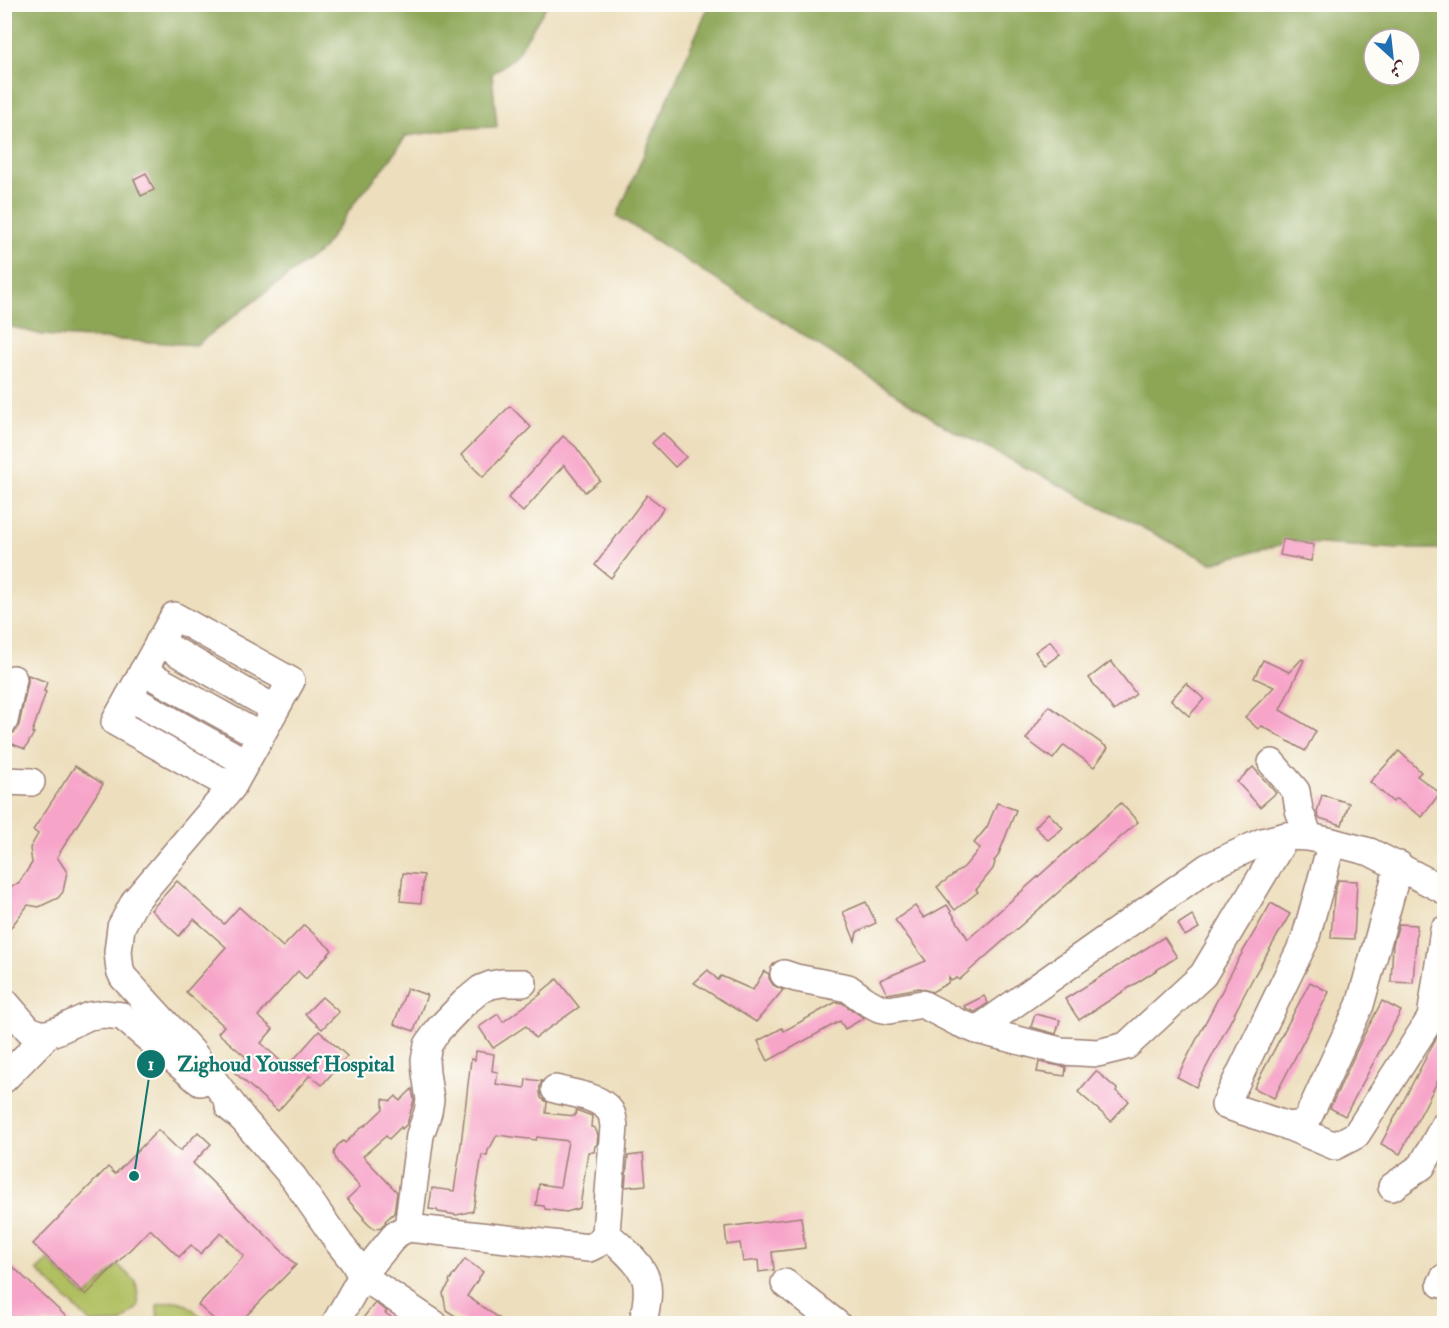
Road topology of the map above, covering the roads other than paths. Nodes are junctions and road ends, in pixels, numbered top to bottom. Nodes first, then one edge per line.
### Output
1 (142, 671) junction
2 (14, 679) dead end
3 (129, 697) junction
4 (4, 721) edge
5 (260, 736) junction
6 (245, 762) junction
7 (1272, 763) dead end
8 (232, 787) junction
9 (1309, 838) junction
10 (1399, 865) junction
11 (1444, 890) edge
12 (1444, 930) edge
13 (784, 974) dead end
14 (523, 983) dead end
15 (4, 1001) edge
16 (977, 1030) junction
17 (48, 1034) junction
18 (4, 1079) edge
19 (555, 1089) dead end
20 (242, 1118) junction
21 (1288, 1126) junction
22 (1444, 1126) edge
23 (1392, 1187) dead end
24 (408, 1228) junction
25 (606, 1233) junction
26 (362, 1276) junction
27 (785, 1283) dead end
28 (335, 1323) edge
29 (434, 1323) edge
30 (643, 1323) edge
31 (837, 1323) edge

1 - 3 street
1 - 5 street
1 - 5 street
2 - 4 street
3 - 6 street
3 - 8 street
5 - 6 street
6 - 8 street
7 - 9 street
8 - 20 street
9 - 10 street
9 - 16 street
9 - 16 street
9 - 21 street
10 - 11 street
10 - 21 street
12 - 21 street
13 - 16 street
14 - 24 street
15 - 17 street
17 - 18 street
17 - 20 street
19 - 25 street
20 - 26 street
22 - 23 street
24 - 25 street
24 - 26 street
25 - 30 street
26 - 28 street
26 - 29 street
27 - 31 street

